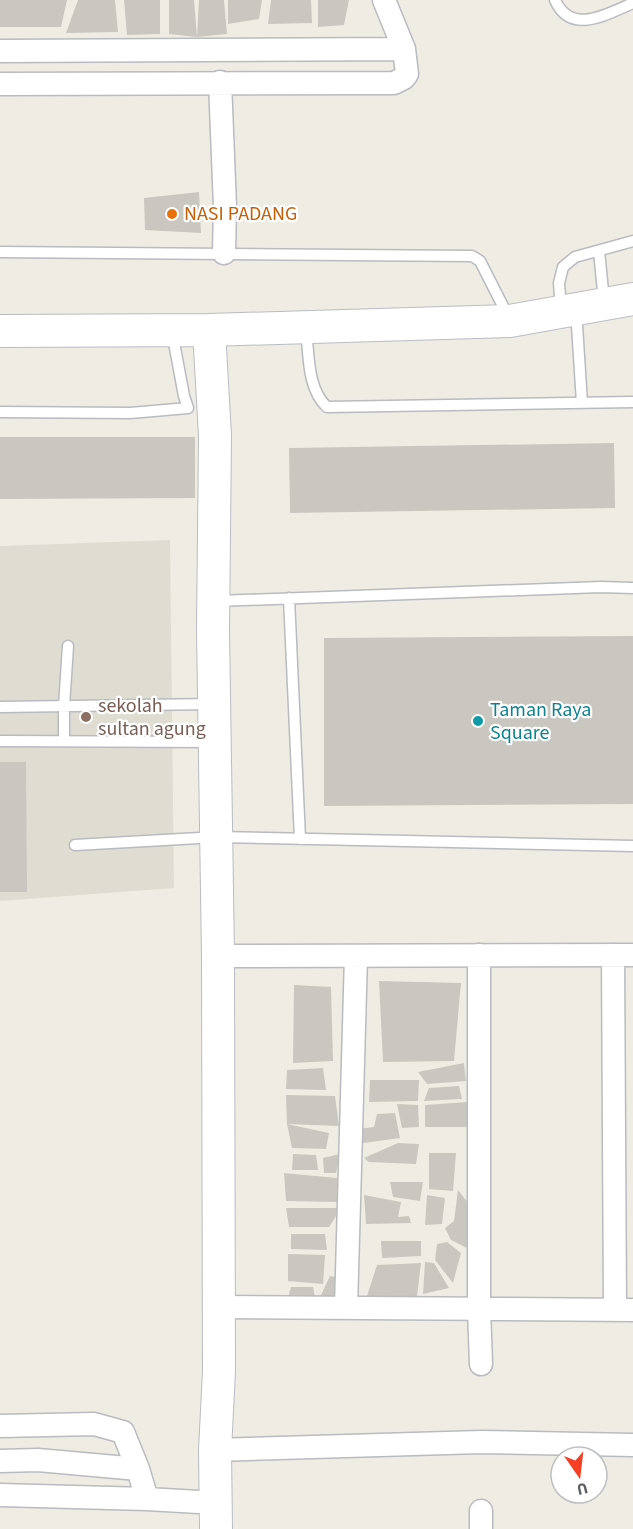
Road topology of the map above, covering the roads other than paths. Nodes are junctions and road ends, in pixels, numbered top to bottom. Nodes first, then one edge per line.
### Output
1 (384, 0) edge
2 (555, 0) edge
3 (633, 3) edge
4 (404, 49) junction
5 (255, 50) junction
6 (0, 51) edge
7 (157, 51) junction
8 (220, 82) junction
9 (255, 82) junction
10 (158, 83) junction
11 (0, 84) edge
12 (633, 242) edge
13 (599, 251) junction
14 (0, 252) edge
15 (224, 253) junction
16 (594, 306) edge
17 (510, 321) junction
18 (306, 327) junction
19 (172, 330) junction
20 (209, 330) junction
21 (0, 331) edge
22 (633, 402) edge
23 (582, 403) junction
24 (0, 412) edge
25 (633, 588) edge
26 (288, 598) junction
27 (214, 601) junction
28 (68, 646) dead end
29 (215, 704) junction
30 (64, 706) junction
31 (0, 707) edge
32 (0, 741) edge
33 (64, 741) junction
34 (215, 742) junction
35 (217, 837) junction
36 (300, 839) junction
37 (75, 845) dead end
38 (633, 846) edge
39 (479, 955) junction
40 (623, 955) edge
41 (218, 956) junction
42 (356, 956) junction
43 (218, 1307) junction
44 (346, 1308) junction
45 (479, 1308) junction
46 (624, 1310) edge
47 (481, 1364) dead end
48 (0, 1426) edge
49 (633, 1445) edge
50 (215, 1450) junction
51 (0, 1461) edge
52 (138, 1469) junction
53 (0, 1495) edge
54 (147, 1498) junction
55 (216, 1516) edge

1 - 4 street
2 - 3 lane
4 - 5 street
4 - 9 street
5 - 7 street
5 - 9 street
6 - 7 street
7 - 10 street
8 - 9 street
8 - 10 street
8 - 15 street
10 - 11 street
12 - 13 lane
13 - 16 lane
13 - 16 lane
14 - 15 lane
15 - 17 lane
16 - 17 street
16 - 23 lane
17 - 18 street
18 - 20 street
18 - 23 lane
19 - 20 street
19 - 21 street
19 - 24 lane
20 - 27 street
22 - 23 lane
25 - 26 lane
26 - 27 lane
26 - 36 lane
27 - 29 street
28 - 30 lane
29 - 30 lane
29 - 34 street
30 - 31 lane
30 - 33 lane
32 - 33 lane
33 - 34 lane
34 - 35 street
35 - 36 lane
35 - 37 lane
35 - 41 street
36 - 38 lane
39 - 40 street
39 - 42 street
39 - 45 street
40 - 46 street
41 - 42 street
41 - 43 street
42 - 44 street
43 - 44 street
43 - 50 street
44 - 45 street
45 - 46 street
45 - 47 street
48 - 52 street
49 - 50 street
50 - 55 street
51 - 52 street
52 - 54 street
53 - 54 street
54 - 55 street

